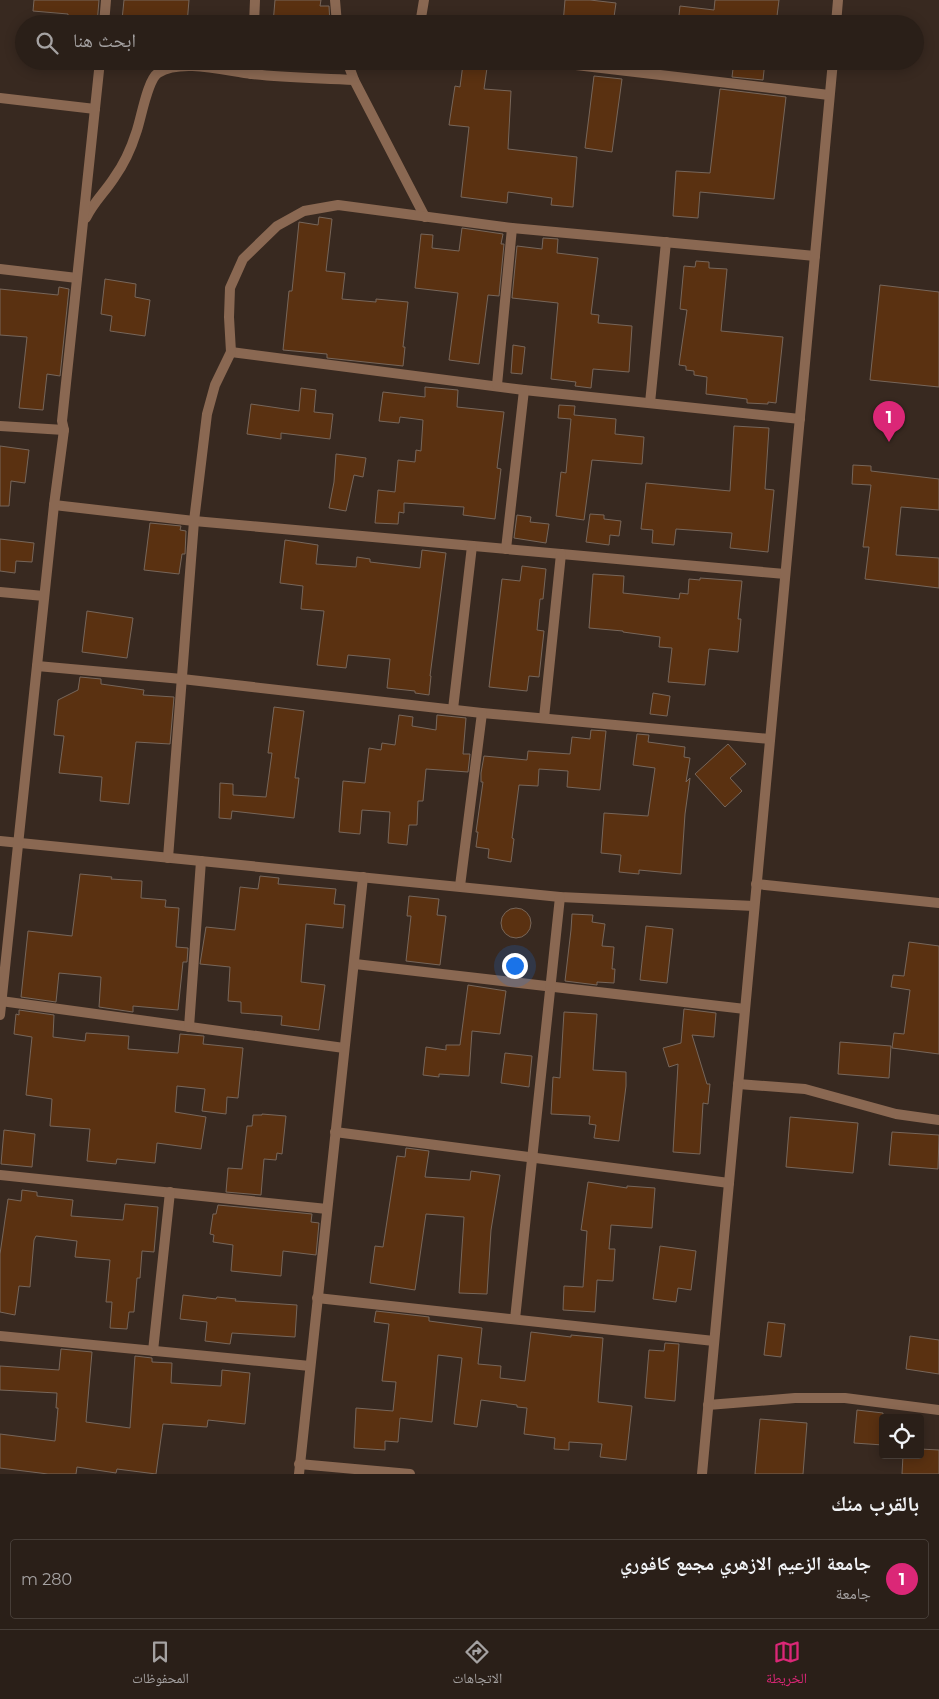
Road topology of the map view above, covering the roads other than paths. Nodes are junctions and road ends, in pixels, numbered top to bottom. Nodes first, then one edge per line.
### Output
1 (106, 0) edge
2 (255, 0) edge
3 (336, 0) edge
4 (424, 0) edge
5 (838, 0) edge
6 (105, 15) edge
7 (254, 15) edge
8 (337, 15) edge
9 (422, 15) edge
10 (837, 15) edge
11 (99, 70) edge
12 (165, 70) edge
13 (222, 70) edge
14 (251, 70) edge
15 (350, 70) edge
16 (618, 70) edge
17 (832, 70) edge
18 (251, 74) junction
19 (354, 80) junction
20 (830, 95) junction
21 (0, 98) edge
22 (95, 109) junction
23 (425, 217) junction
24 (83, 226) junction
25 (512, 228) junction
26 (666, 242) junction
27 (815, 256) junction
28 (0, 269) edge
29 (77, 278) junction
30 (231, 352) junction
31 (497, 385) junction
32 (524, 390) junction
33 (650, 403) junction
34 (800, 419) junction
35 (0, 426) edge
36 (64, 430) junction
37 (54, 505) junction
38 (194, 521) junction
39 (472, 546) junction
40 (506, 549) junction
41 (561, 554) junction
42 (785, 574) junction
43 (0, 592) edge
44 (44, 596) junction
45 (37, 666) junction
46 (182, 679) junction
47 (453, 709) junction
48 (482, 713) junction
49 (544, 718) junction
50 (770, 739) junction
51 (0, 841) edge
52 (18, 843) junction
53 (168, 858) junction
54 (201, 861) junction
55 (363, 877) junction
56 (756, 884) junction
57 (460, 886) junction
58 (560, 897) junction
59 (939, 903) edge
60 (754, 906) junction
61 (354, 964) junction
62 (550, 987) junction
63 (2, 1001) junction
64 (745, 1009) junction
65 (0, 1015) edge
66 (189, 1027) junction
67 (344, 1048) junction
68 (738, 1084) junction
69 (939, 1120) edge
70 (335, 1132) junction
71 (532, 1158) junction
72 (0, 1174) edge
73 (729, 1183) junction
74 (170, 1192) junction
75 (327, 1209) junction
76 (317, 1298) junction
77 (515, 1320) junction
78 (0, 1336) edge
79 (714, 1341) junction
80 (153, 1351) junction
81 (310, 1366) junction
82 (708, 1405) junction
83 (939, 1410) edge
84 (299, 1469) edge
85 (410, 1474) edge
86 (702, 1474) edge

1 - 6 street
2 - 7 street
3 - 8 street
4 - 9 street
5 - 10 street
11 - 22 street
12 - 24 street
13 - 18 street
14 - 18 street
15 - 19 street
16 - 20 street
17 - 20 street
18 - 19 street
19 - 23 street
20 - 27 street
21 - 22 street
22 - 24 street
23 - 25 street
23 - 30 street
24 - 29 street
25 - 26 street
25 - 31 street
26 - 27 street
26 - 33 street
27 - 34 street
28 - 29 street
29 - 36 street
30 - 31 street
30 - 38 street
31 - 32 street
32 - 33 street
32 - 40 street
33 - 34 street
34 - 42 street
35 - 36 street
36 - 37 street
37 - 38 street
37 - 44 street
38 - 39 street
38 - 46 street
39 - 40 street
39 - 47 street
40 - 41 street
41 - 42 street
41 - 49 street
42 - 50 street
43 - 44 street
44 - 45 street
45 - 46 street
45 - 52 street
46 - 47 street
46 - 53 street
47 - 48 street
48 - 49 street
48 - 57 street
49 - 50 street
50 - 56 street
51 - 52 street
52 - 53 street
52 - 63 street
53 - 54 street
54 - 55 street
54 - 66 street
55 - 57 street
55 - 61 street
56 - 59 street
56 - 60 street
57 - 58 street
58 - 60 street
58 - 62 street
60 - 64 street
61 - 62 street
61 - 67 street
62 - 64 street
62 - 71 street
63 - 65 street
63 - 66 street
64 - 68 street
66 - 67 street
67 - 70 street
68 - 69 street
68 - 73 street
70 - 71 street
70 - 75 street
71 - 73 street
71 - 77 street
72 - 74 street
73 - 79 street
74 - 75 street
74 - 80 street
75 - 76 street
76 - 77 street
76 - 81 street
77 - 79 street
78 - 80 street
79 - 82 street
80 - 81 street
81 - 84 street
82 - 83 street
82 - 86 street
84 - 85 street

